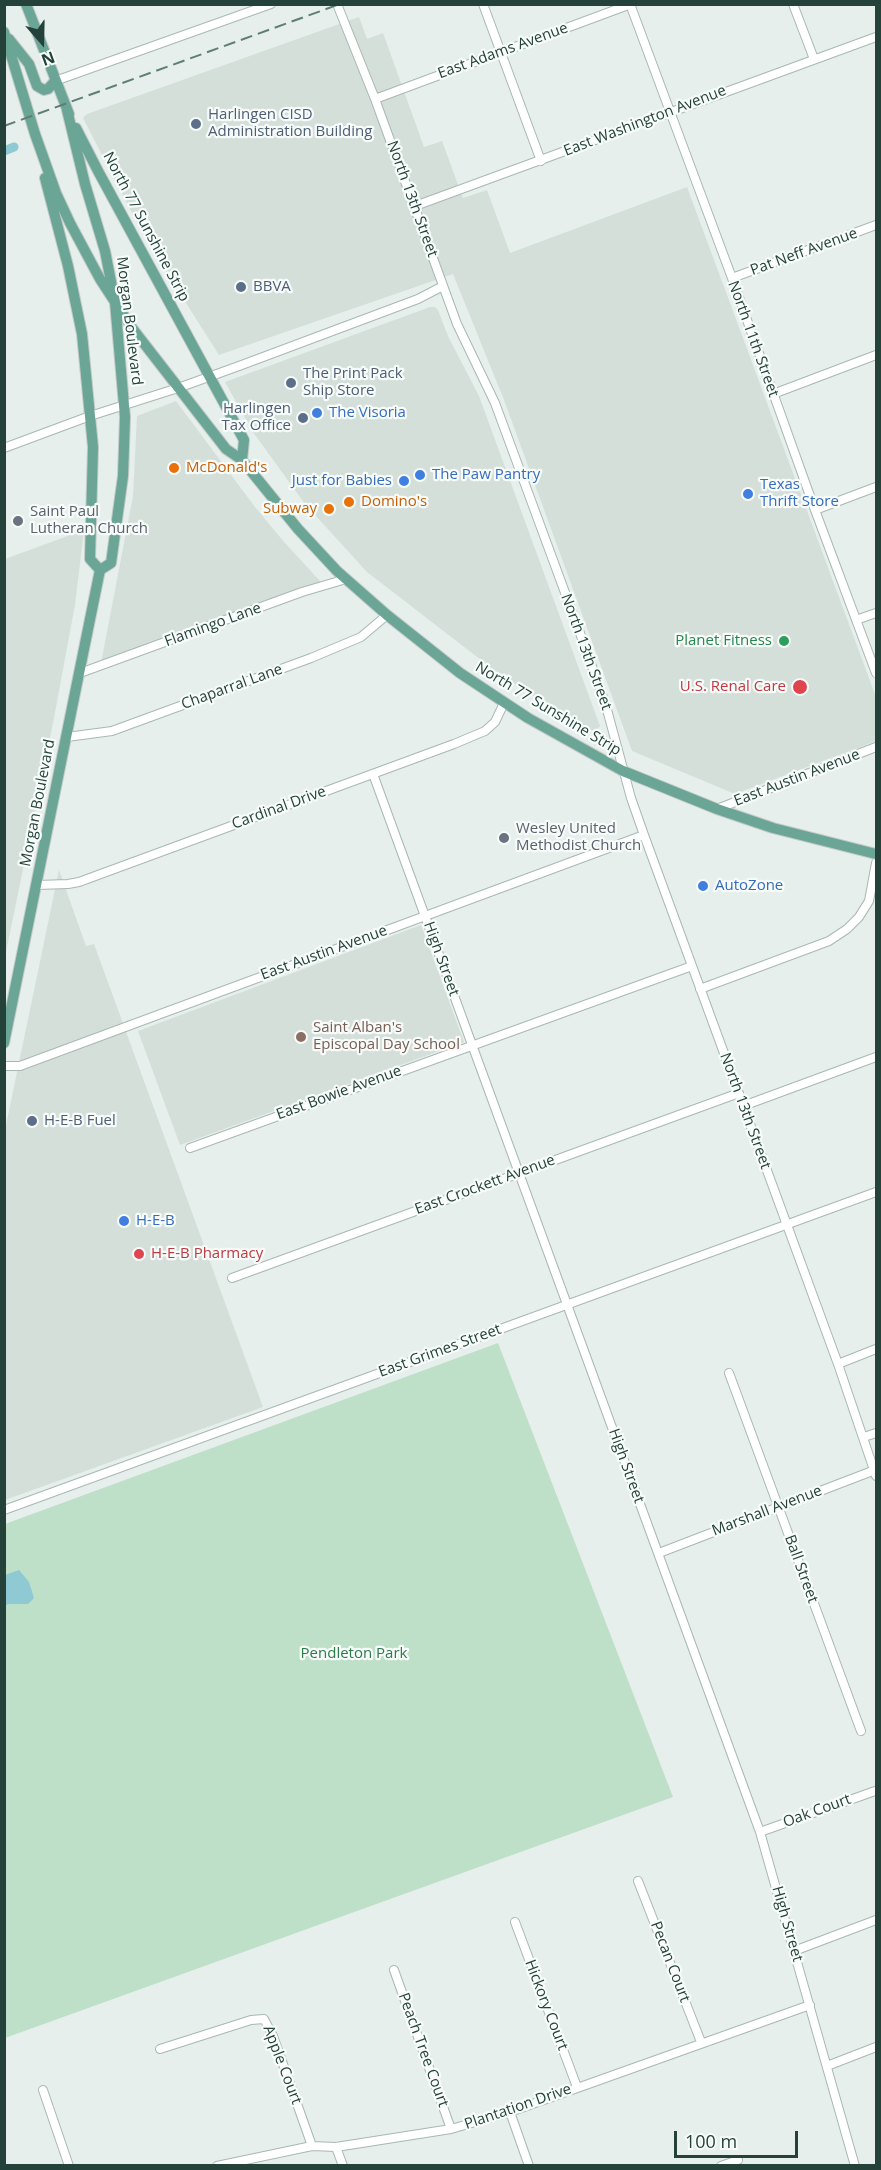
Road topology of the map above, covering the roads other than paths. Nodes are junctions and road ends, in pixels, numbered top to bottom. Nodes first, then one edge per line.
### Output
1 (26, 4) edge
2 (271, 4) edge
3 (337, 4) edge
4 (483, 4) edge
5 (793, 4) edge
6 (630, 5) edge
7 (5, 33) edge
8 (876, 37) edge
9 (501, 52) junction
10 (814, 59) junction
11 (55, 81) junction
12 (375, 99) junction
13 (67, 110) junction
14 (670, 111) junction
15 (35, 134) junction
16 (540, 161) junction
17 (415, 207) junction
18 (876, 225) edge
19 (732, 278) junction
20 (443, 286) junction
21 (115, 302) junction
22 (876, 355) edge
23 (210, 376) junction
24 (178, 388) junction
25 (772, 394) junction
26 (124, 405) junction
27 (90, 416) junction
28 (4, 448) edge
29 (242, 460) junction
30 (876, 487) edge
31 (815, 510) junction
32 (100, 570) junction
33 (346, 579) junction
34 (876, 613) edge
35 (387, 615) junction
36 (856, 620) junction
37 (80, 673) junction
38 (876, 673) edge
39 (504, 703) junction
40 (67, 737) junction
41 (876, 747) edge
42 (623, 771) junction
43 (373, 774) junction
44 (717, 809) junction
45 (644, 836) junction
46 (876, 854) edge
47 (876, 863) edge
48 (37, 885) junction
49 (425, 916) junction
50 (692, 966) junction
51 (700, 989) junction
52 (4, 1043) edge
53 (472, 1044) junction
54 (876, 1057) edge
55 (4, 1066) edge
56 (739, 1093) junction
57 (743, 1106) junction
58 (190, 1148) dead end
59 (520, 1173) junction
60 (876, 1192) edge
61 (787, 1226) junction
62 (232, 1278) dead end
63 (567, 1304) junction
64 (876, 1349) edge
65 (838, 1364) junction
66 (729, 1373) dead end
67 (876, 1433) edge
68 (864, 1437) junction
69 (875, 1473) edge
70 (779, 1506) junction
71 (4, 1510) edge
72 (659, 1553) junction
73 (861, 1731) dead end
74 (874, 1791) dead end
75 (760, 1832) junction
76 (638, 1881) dead end
77 (876, 1920) edge
78 (515, 1922) dead end
79 (794, 1951) junction
80 (394, 1970) dead end
81 (810, 2005) junction
82 (701, 2042) junction
83 (876, 2047) edge
84 (160, 2049) dead end
85 (827, 2066) junction
86 (577, 2087) junction
87 (43, 2090) dead end
88 (510, 2112) junction
89 (451, 2129) junction
90 (312, 2146) junction
91 (336, 2147) junction
92 (738, 2160) dead end
93 (69, 2166) edge
94 (216, 2166) edge
95 (343, 2166) edge
96 (529, 2166) edge
97 (722, 2166) edge
98 (855, 2166) edge

1 - 11 main road, North 77 Sunshine Strip
2 - 11 street
3 - 12 street, North 13th Street
4 - 9 street
5 - 10 street
6 - 9 street, East Adams Avenue
6 - 14 street, North 11th Street
7 - 11 main road
7 - 15 main road, North 77 Sunshine Strip
8 - 10 street, East Washington Avenue
9 - 12 street, East Adams Avenue
9 - 16 street
10 - 14 street, East Washington Avenue
11 - 13 main road, North 77 Sunshine Strip
12 - 17 street, North 13th Street
13 - 21 main road, Morgan Boulevard
13 - 23 main road, North 77 Sunshine Strip
14 - 16 street, East Washington Avenue
14 - 19 street, North 11th Street
15 - 21 main road, North 77 Sunshine Strip
15 - 27 main road
16 - 17 street, East Washington Avenue
17 - 20 street, North 13th Street
18 - 19 street, Pat Neff Avenue
19 - 25 street, North 11th Street
20 - 23 street
20 - 42 street, North 13th Street
21 - 24 main road, North 77 Sunshine Strip
21 - 26 main road, Morgan Boulevard
22 - 25 street
23 - 24 street
23 - 29 main road, North 77 Sunshine Strip
24 - 26 street
24 - 29 main road, North 77 Sunshine Strip
25 - 31 street, North 11th Street
26 - 27 street
26 - 32 main road, Morgan Boulevard
27 - 28 street
27 - 32 main road
29 - 33 main road, North 77 Sunshine Strip
30 - 31 street
31 - 36 street, North 11th Street
32 - 37 main road, Morgan Boulevard
33 - 35 main road, North 77 Sunshine Strip
33 - 37 street, Flamingo Lane
34 - 36 street
35 - 39 main road, North 77 Sunshine Strip
35 - 40 street, Chaparral Lane
36 - 38 street, North 11th Street
37 - 40 main road, Morgan Boulevard
39 - 42 main road, North 77 Sunshine Strip
39 - 43 street, Cardinal Drive
40 - 48 main road, Morgan Boulevard
41 - 44 street, East Austin Avenue
42 - 44 main road, North 77 Sunshine Strip
42 - 45 street, North 13th Street
43 - 48 street, Cardinal Drive
43 - 49 street, High Street
44 - 46 main road, North 77 Sunshine Strip
45 - 49 street, East Austin Avenue
45 - 50 street, North 13th Street
47 - 51 street
48 - 52 main road, Morgan Boulevard
49 - 53 street, High Street
49 - 55 street, East Austin Avenue
50 - 51 street, North 13th Street
50 - 53 street, East Bowie Avenue
51 - 56 street, North 13th Street
53 - 58 street, East Bowie Avenue
53 - 59 street, High Street
54 - 57 street
56 - 57 street, North 13th Street
56 - 59 street, East Crockett Avenue
57 - 61 street, North 13th Street
59 - 62 street, East Crockett Avenue
59 - 63 street, High Street
60 - 61 street, East Grimes Street
61 - 63 street, East Grimes Street
61 - 65 street, North 13th Street
63 - 71 street, East Grimes Street
63 - 72 street, High Street
64 - 65 street
65 - 68 street, North 13th Street
66 - 70 street, Ball Street
67 - 68 street
68 - 69 street, North 13th Street
69 - 70 street, Marshall Avenue
70 - 72 street, Marshall Avenue
70 - 73 street, Ball Street
72 - 75 street, High Street
74 - 75 street, Oak Court
75 - 79 street, High Street
76 - 82 street, Pecan Court
77 - 79 street
78 - 86 street, Hickory Court
79 - 81 street, High Street
80 - 89 street, Peach Tree Court
81 - 82 street, Plantation Drive
81 - 85 street, High Street
82 - 86 street, Plantation Drive
83 - 85 street
84 - 90 street, Apple Court
85 - 98 street, High Street
86 - 88 street, Plantation Drive
87 - 93 street
88 - 89 street, Plantation Drive
88 - 96 street
89 - 91 street, Plantation Drive
90 - 91 street, Plantation Drive
90 - 94 street, Plantation Drive
91 - 95 street
92 - 97 street

